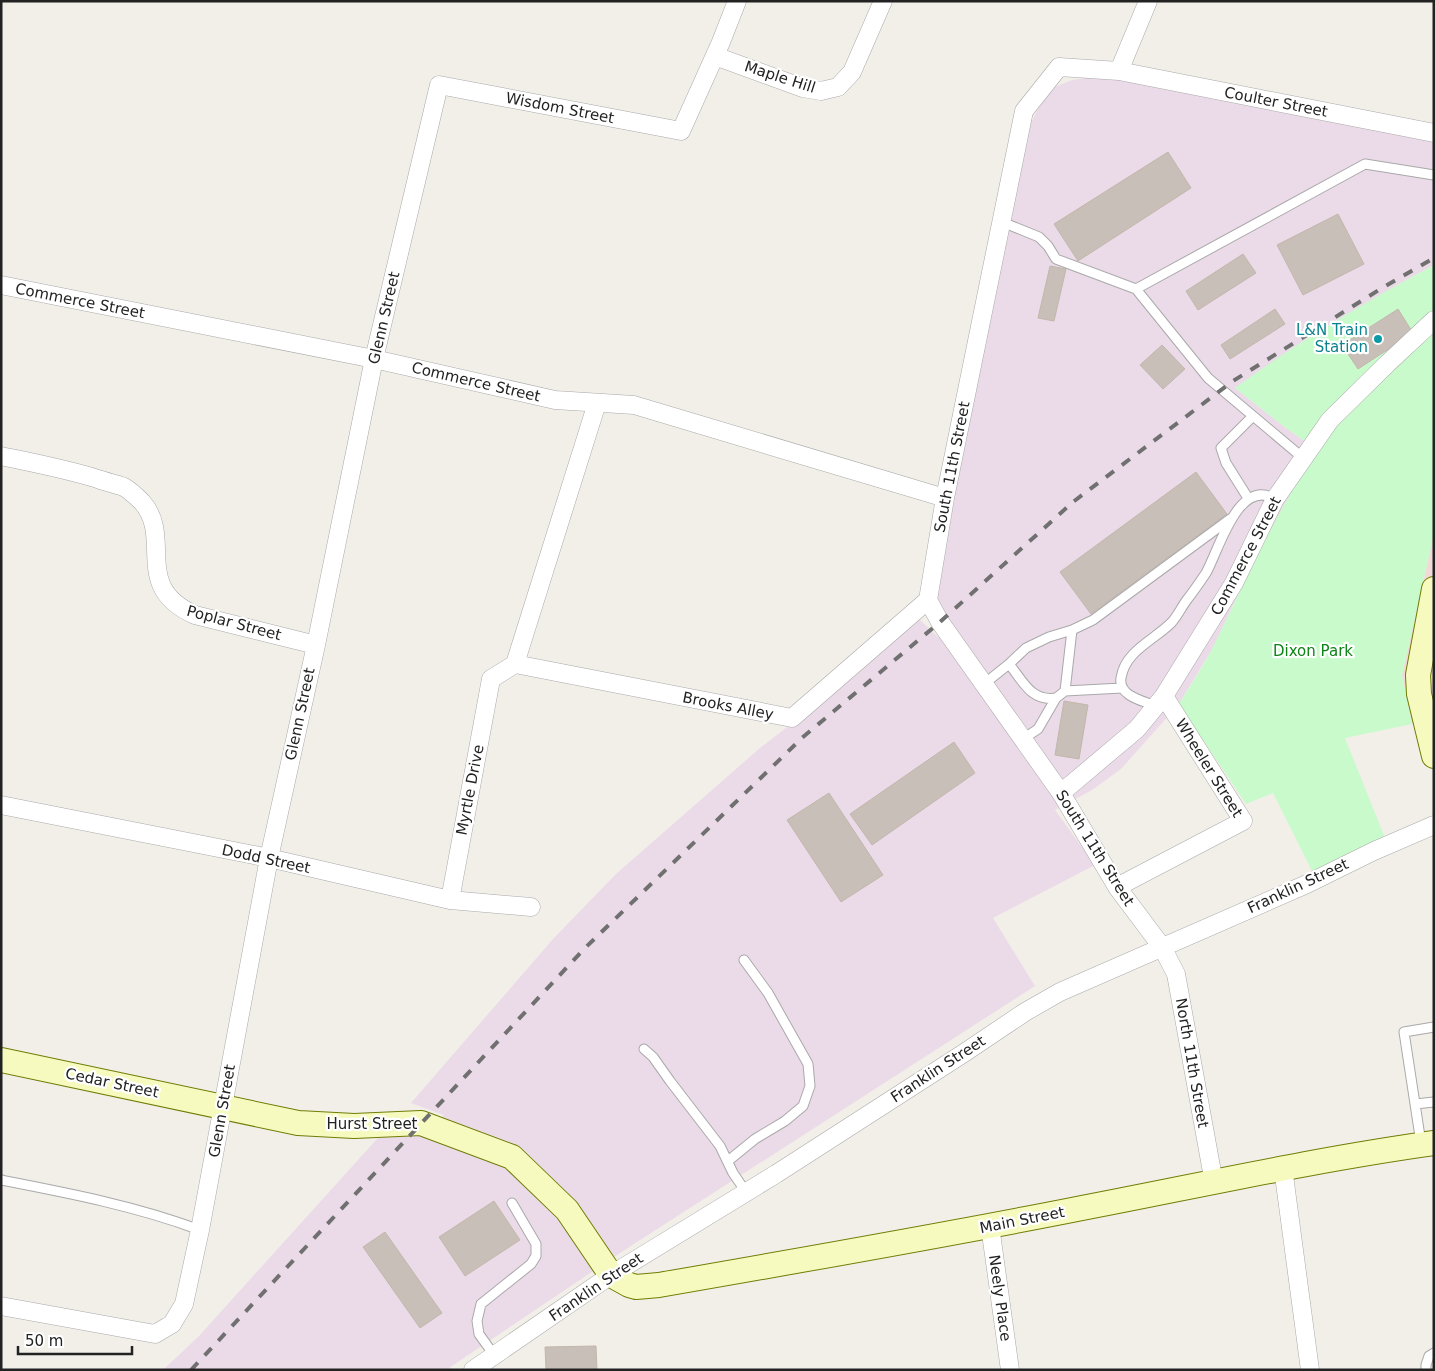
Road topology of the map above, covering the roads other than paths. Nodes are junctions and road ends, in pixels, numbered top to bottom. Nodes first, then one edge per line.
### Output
1 (737, 1) edge
2 (882, 1) edge
3 (1148, 1) edge
4 (715, 56) junction
5 (1119, 70) junction
6 (439, 85) joint
7 (1434, 133) edge
8 (1434, 175) edge
9 (1002, 222) junction
10 (1, 286) edge
11 (1136, 289) junction
12 (1434, 320) edge
13 (374, 359) junction
14 (597, 403) junction
15 (1252, 416) junction
16 (1, 456) edge
17 (1303, 458) junction
18 (945, 498) junction
19 (1248, 498) junction
20 (1275, 499) junction
21 (1232, 517) junction
22 (1434, 589) edge
23 (928, 600) junction
24 (1072, 630) junction
25 (1430, 630) edge
26 (316, 645) junction
27 (515, 664) junction
28 (1010, 664) junction
29 (984, 684) junction
30 (1122, 688) junction
31 (1065, 691) junction
32 (1056, 698) junction
33 (1160, 701) junction
34 (1023, 739) junction
35 (1434, 756) edge
36 (1061, 793) junction
37 (1, 805) edge
38 (1434, 825) edge
39 (269, 858) junction
40 (1117, 887) junction
41 (450, 900) junction
42 (531, 907) dead end
43 (1162, 947) junction
44 (744, 960) dead end
45 (1434, 1027) edge
46 (644, 1049) dead end
47 (1, 1060) edge
48 (1434, 1102) edge
49 (1415, 1104) junction
50 (222, 1107) junction
51 (1427, 1144) edge
52 (728, 1162) junction
53 (1284, 1168) junction
54 (1, 1180) edge
55 (1214, 1183) junction
56 (746, 1192) junction
57 (512, 1203) dead end
58 (990, 1226) junction
59 (200, 1230) junction
60 (611, 1275) junction
61 (1, 1306) edge
62 (1434, 1353) edge
63 (494, 1355) junction
64 (473, 1370) edge
65 (1010, 1370) edge
66 (1310, 1370) edge
67 (1426, 1370) edge

1 - 4 street
2 - 4 street, Maple Hill
3 - 5 street
4 - 6 street, Wisdom Street
5 - 7 street, Coulter Street
5 - 9 street, South 11th Street
6 - 13 street, Glenn Street
8 - 11 lane
9 - 11 lane
9 - 18 street, South 11th Street
10 - 13 street, Commerce Street
11 - 15 lane
12 - 17 street, Commerce Street
13 - 14 street, Commerce Street
13 - 26 street, Glenn Street
14 - 18 street, Commerce Street
14 - 27 street
15 - 17 lane
15 - 19 lane
16 - 26 street, Poplar Street
17 - 20 street, Commerce Street
18 - 23 street, South 11th Street
19 - 20 lane
19 - 21 lane
20 - 33 street, Commerce Street
21 - 24 lane
21 - 30 lane
22 - 25 street
23 - 27 street, Brooks Alley
23 - 29 street, South 11th Street
24 - 28 lane
24 - 31 lane
25 - 35 street
26 - 39 street, Glenn Street
27 - 41 street, Myrtle Drive
28 - 29 lane
28 - 32 lane
29 - 34 street, South 11th Street
30 - 31 lane
30 - 33 lane
31 - 32 lane
32 - 34 lane
33 - 36 street, Commerce Street
33 - 40 street, Wheeler Street
34 - 36 street, South 11th Street
36 - 40 street, South 11th Street
37 - 39 street, Dodd Street
38 - 43 street, Franklin Street
39 - 41 street, Dodd Street
39 - 50 street, Glenn Street
40 - 43 street, South 11th Street
41 - 42 street, Dodd Street
43 - 55 street, North 11th Street
43 - 56 street, Franklin Street
44 - 52 lane
45 - 49 lane
46 - 52 lane
47 - 50 street, Cedar Street
48 - 49 lane
49 - 51 lane
50 - 59 street, Glenn Street
50 - 60 street, Hurst Street
51 - 53 street, Main Street
52 - 56 lane
53 - 55 street, Main Street
53 - 66 street
54 - 59 lane
55 - 58 street, Main Street
56 - 60 street, Franklin Street
57 - 63 lane
58 - 60 street, Main Street
58 - 65 street, Neely Place
59 - 61 street, Glenn Street
60 - 63 street, Franklin Street
62 - 67 lane
63 - 64 street, Franklin Street

